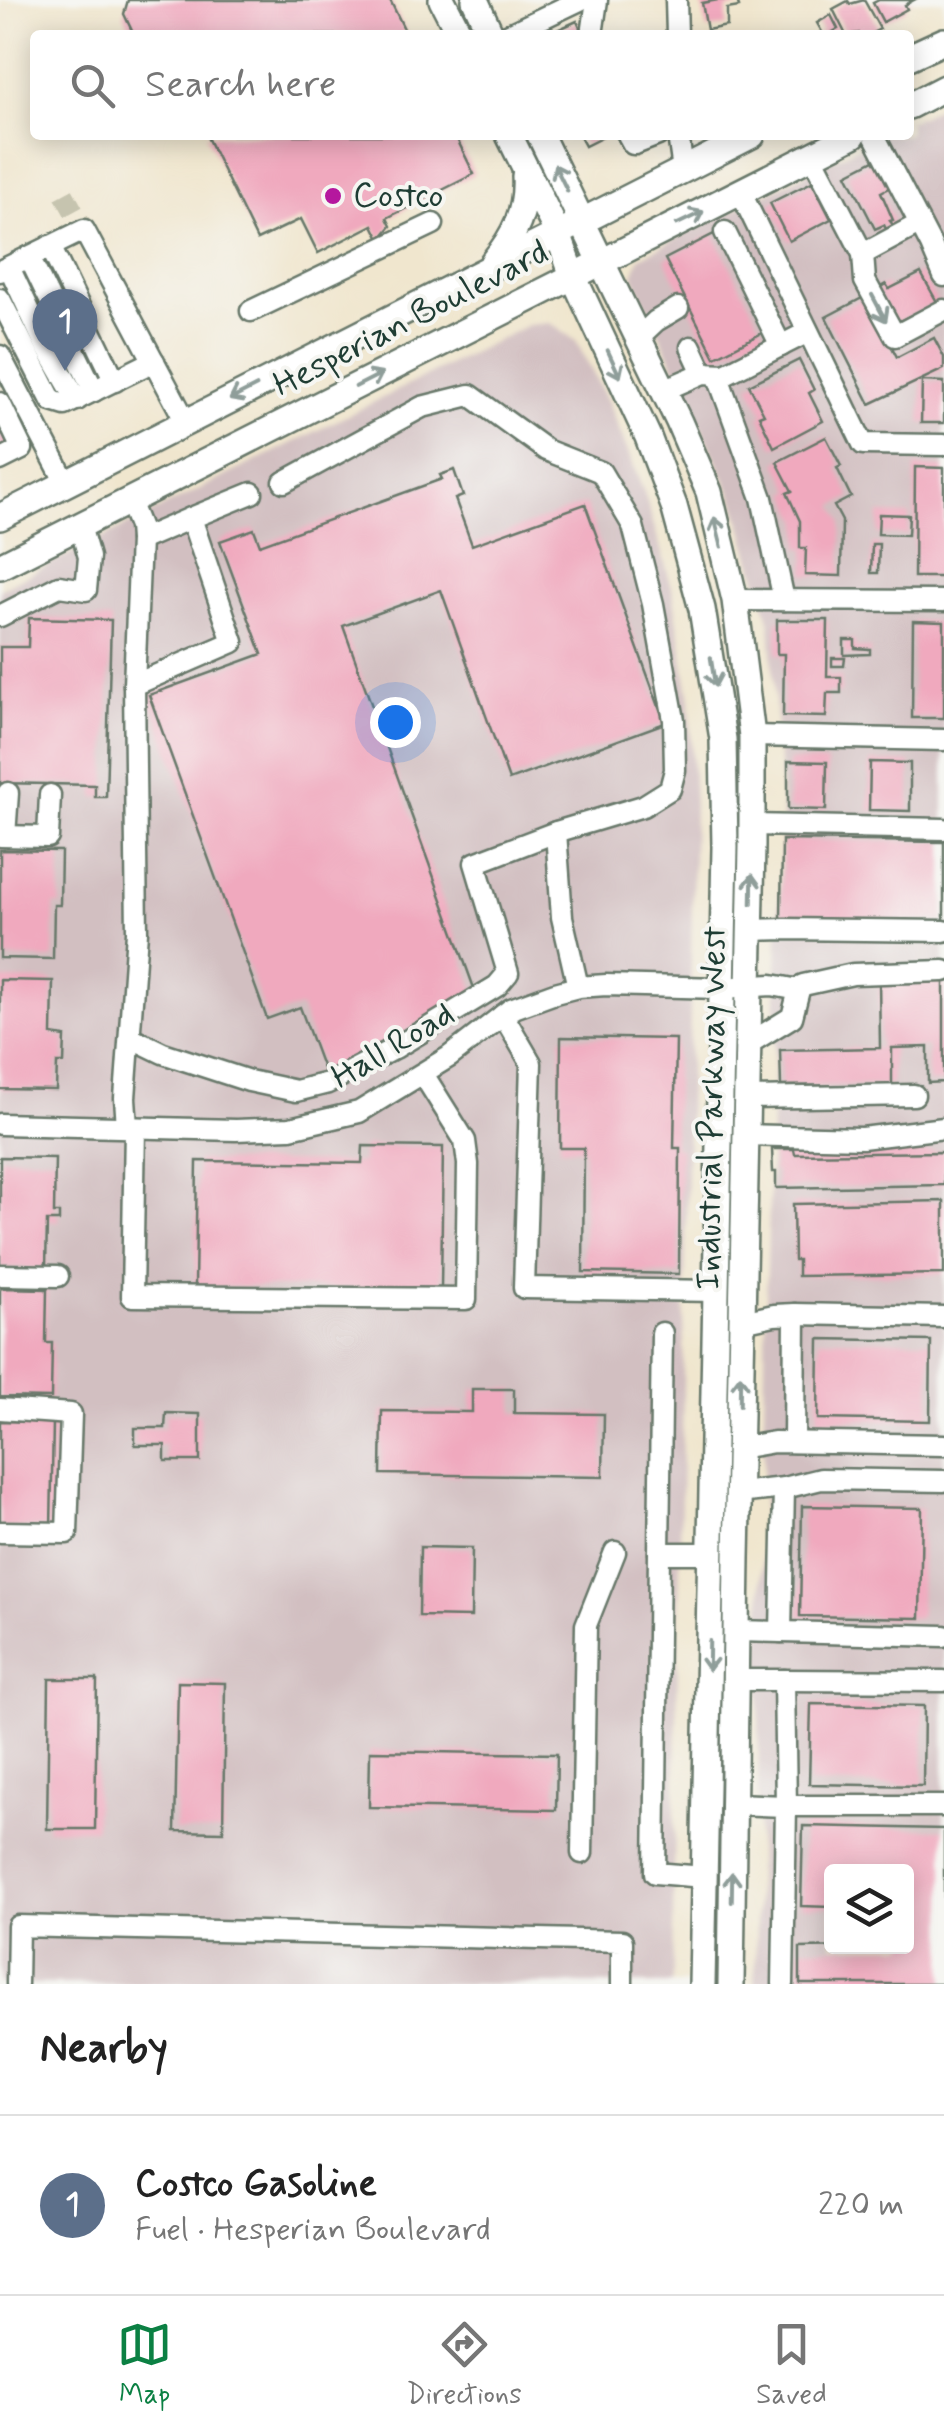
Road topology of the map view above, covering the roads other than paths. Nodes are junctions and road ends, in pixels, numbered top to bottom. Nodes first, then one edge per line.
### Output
1 (442, 0) edge
2 (475, 0) edge
3 (580, 0) edge
4 (597, 0) edge
5 (676, 0) edge
6 (457, 30) edge
7 (490, 30) edge
8 (517, 30) edge
9 (593, 30) edge
10 (677, 30) edge
11 (944, 40) edge
12 (914, 55) edge
13 (944, 88) edge
14 (914, 103) edge
15 (511, 140) edge
16 (542, 140) edge
17 (678, 140) edge
18 (742, 140) edge
19 (843, 140) edge
20 (877, 140) edge
21 (812, 156) junction
22 (524, 166) junction
23 (683, 170) junction
24 (741, 193) junction
25 (583, 222) junction
26 (433, 224) dead end
27 (919, 224) junction
28 (726, 232) dead end
29 (558, 234) junction
30 (863, 254) junction
31 (26, 259) edge
32 (603, 261) junction
33 (486, 270) junction
34 (572, 276) junction
35 (944, 276) edge
36 (0, 299) edge
37 (678, 308) dead end
38 (944, 310) edge
39 (252, 311) dead end
40 (808, 332) junction
41 (639, 337) junction
42 (781, 346) junction
43 (690, 348) dead end
44 (0, 356) edge
45 (154, 361) junction
46 (710, 374) junction
47 (664, 390) junction
48 (95, 391) junction
49 (0, 403) edge
50 (186, 422) junction
51 (944, 445) edge
52 (0, 460) edge
53 (284, 482) dead end
54 (66, 483) junction
55 (252, 493) dead end
56 (129, 501) junction
57 (0, 517) edge
58 (190, 518) junction
59 (80, 526) junction
60 (140, 540) junction
61 (0, 566) edge
62 (735, 600) junction
63 (784, 600) junction
64 (944, 601) edge
65 (0, 616) edge
66 (134, 684) junction
67 (752, 736) junction
68 (944, 740) edge
69 (8, 793) dead end
70 (50, 795) dead end
71 (752, 825) junction
72 (944, 830) edge
73 (556, 832) junction
74 (3, 836) edge
75 (751, 930) junction
76 (944, 932) edge
77 (944, 970) edge
78 (750, 987) junction
79 (578, 988) junction
80 (720, 988) junction
81 (798, 990) junction
82 (503, 1015) junction
83 (130, 1037) junction
84 (748, 1044) junction
85 (423, 1074) junction
86 (914, 1095) dead end
87 (747, 1098) junction
88 (0, 1124) edge
89 (131, 1128) junction
90 (944, 1128) edge
91 (746, 1135) junction
92 (0, 1275) edge
93 (58, 1276) dead end
94 (716, 1291) junction
95 (795, 1314) junction
96 (944, 1317) edge
97 (742, 1322) junction
98 (662, 1334) dead end
99 (0, 1410) edge
100 (794, 1442) junction
101 (944, 1445) edge
102 (739, 1448) junction
103 (944, 1481) edge
104 (784, 1488) junction
105 (738, 1493) junction
106 (0, 1532) edge
107 (615, 1552) dead end
108 (659, 1553) junction
109 (720, 1556) junction
110 (737, 1631) junction
111 (782, 1632) junction
112 (944, 1636) edge
113 (735, 1680) junction
114 (784, 1680) junction
115 (944, 1681) edge
116 (733, 1804) junction
117 (786, 1806) junction
118 (944, 1806) edge
119 (582, 1853) dead end
120 (704, 1877) junction
121 (9, 1926) edge
122 (17, 1984) edge
123 (622, 1984) edge
124 (702, 1984) edge
125 (731, 1984) edge
126 (783, 1984) edge

1 - 6 main road
2 - 7 main road
3 - 8 street
4 - 9 street
5 - 10 street
11 - 12 main road
13 - 14 main road
15 - 22 main road, Industrial Parkway West
25 -> 16 main road, Industrial Parkway West
17 - 23 street
18 - 23 main road, Hesperian Boulevard
19 - 21 main road, Hesperian Boulevard
20 - 27 street
21 - 24 main road, Hesperian Boulevard
21 - 30 street
22 - 29 main road, Industrial Parkway West
22 - 33 main road
23 - 25 main road, Hesperian Boulevard
32 -> 24 main road, Hesperian Boulevard
24 - 40 street
25 - 29 main road, Hesperian Boulevard
25 - 32 main road, Industrial Parkway West
26 - 39 street
27 - 30 street
27 - 35 street
28 - 42 street
29 - 33 main road, Hesperian Boulevard
29 - 34 main road, Industrial Parkway West
30 -> 38 street
31 - 45 street
31 - 48 street
31 - 48 street
31 - 48 street
32 - 34 main road, Hesperian Boulevard
32 - 41 main road, Industrial Parkway West
33 -> 50 main road, Hesperian Boulevard
56 -> 34 main road, Hesperian Boulevard
34 -> 80 main road, Industrial Parkway West
36 - 48 street
37 - 41 street
40 - 42 street
40 - 51 street
41 - 47 main road, Industrial Parkway West
42 - 46 street
43 - 46 street
44 - 54 street
45 - 48 street
45 - 50 street
46 - 47 street
46 - 63 street
62 -> 47 main road, Industrial Parkway West
49 - 52 street
50 - 54 main road, Hesperian Boulevard
53 - 73 street
54 - 57 main road, Hesperian Boulevard
55 - 58 street
56 - 59 main road, Hesperian Boulevard
56 - 60 street
58 - 60 street
58 - 66 street
59 - 61 main road, Hesperian Boulevard
59 - 65 street
60 - 66 street
62 - 63 street
62 - 67 main road, Industrial Parkway West
63 - 64 street
66 - 83 street
67 - 68 street
67 - 71 main road, Industrial Parkway West
69 - 74 street
70 - 74 street
71 - 72 street
75 -> 71 main road, Industrial Parkway West
73 - 79 street
73 - 83 street
75 - 76 street
75 - 78 main road, Industrial Parkway West
77 - 81 street
78 - 80 street, Hall Road
78 - 81 street, Hall Road
78 - 84 main road, Industrial Parkway West
79 - 80 street, Hall Road
79 - 82 street, Hall Road
80 - 94 main road, Industrial Parkway West
81 - 84 street
82 - 85 street, Hall Road
82 - 94 street
83 - 89 street
84 - 87 main road, Industrial Parkway West
85 - 89 street, Hall Road
85 - 89 street
86 - 87 street
87 - 91 main road, Industrial Parkway West
88 - 89 street, Hall Road
90 - 91 street
91 - 97 main road, Industrial Parkway West
92 - 93 street
94 - 109 main road, Industrial Parkway West
95 - 96 street
95 - 97 street
95 - 100 street
102 -> 97 main road, Industrial Parkway West
98 - 108 street
99 - 106 street
100 - 101 street
100 - 102 street
102 - 105 main road, Industrial Parkway West
103 - 104 street
104 - 105 street
104 - 111 street
105 - 109 main road, Industrial Parkway West
107 - 119 street
108 - 109 street
108 - 120 street
109 - 110 main road, Industrial Parkway West
109 -> 120 main road, Industrial Parkway West
110 - 111 street
110 - 113 main road, Industrial Parkway West
111 - 112 street
113 - 114 street
113 - 116 main road, Industrial Parkway West
114 - 115 street
114 - 117 street
116 - 117 street
125 -> 116 main road, Industrial Parkway West
117 - 118 street
117 - 126 street
120 - 124 main road, Industrial Parkway West
121 - 122 street
121 - 123 street

